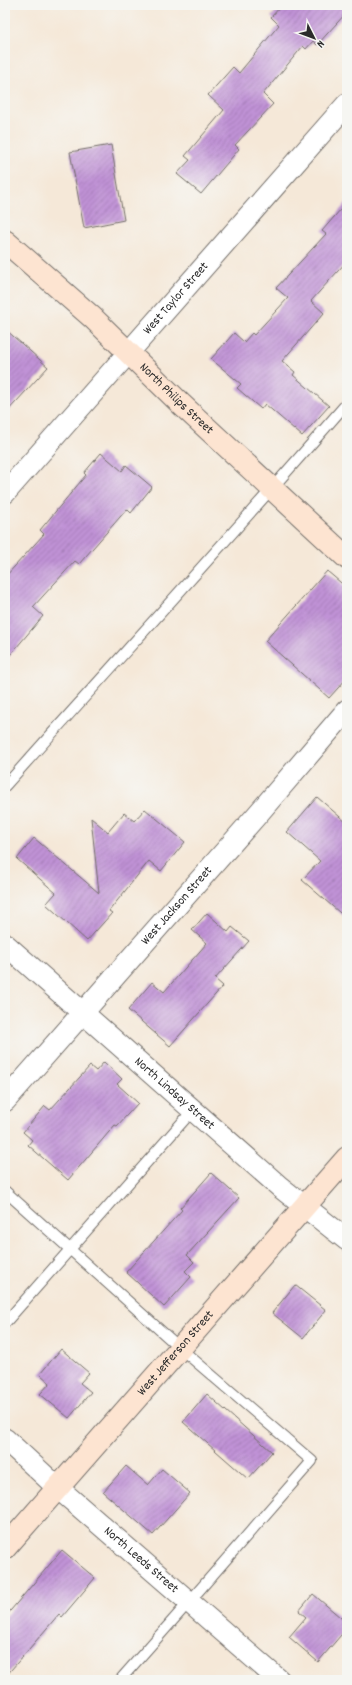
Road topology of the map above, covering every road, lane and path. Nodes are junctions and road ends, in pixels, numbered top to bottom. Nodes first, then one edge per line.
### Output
1 (347, 104) edge
2 (5, 241) edge
3 (128, 353) junction
4 (347, 403) edge
5 (272, 489) junction
6 (5, 493) edge
7 (347, 558) edge
8 (347, 710) edge
9 (5, 786) edge
10 (5, 944) edge
11 (84, 1012) junction
12 (5, 1101) edge
13 (192, 1110) junction
14 (347, 1158) edge
15 (5, 1191) edge
16 (304, 1206) junction
17 (347, 1240) edge
18 (71, 1248) junction
19 (5, 1323) edge
20 (180, 1348) junction
21 (5, 1439) edge
22 (58, 1488) junction
23 (5, 1548) edge
24 (189, 1602) junction
25 (120, 1680) edge
26 (279, 1680) edge

1 - 3 street, West Taylor Street
2 - 3 street, North Philips Street
3 - 5 street, North Philips Street
3 - 6 street, West Taylor Street
4 - 5 lane
5 - 7 street, North Philips Street
5 - 9 lane
8 - 11 street, West Jackson Street
10 - 11 street, North Lindsay Street
11 - 12 street, West Jackson Street
11 - 13 street, North Lindsay Street
13 - 16 street, North Lindsay Street
13 - 18 lane
14 - 16 street, West Jefferson Street
15 - 18 lane
16 - 17 street, North Lindsay Street
16 - 20 street, West Jefferson Street
18 - 19 lane
18 - 20 lane
20 - 22 street, West Jefferson Street
20 - 24 lane
21 - 22 street, North Leeds Street
22 - 23 street, West Jefferson Street
22 - 24 street, North Leeds Street
24 - 25 lane
24 - 26 street, North Leeds Street

